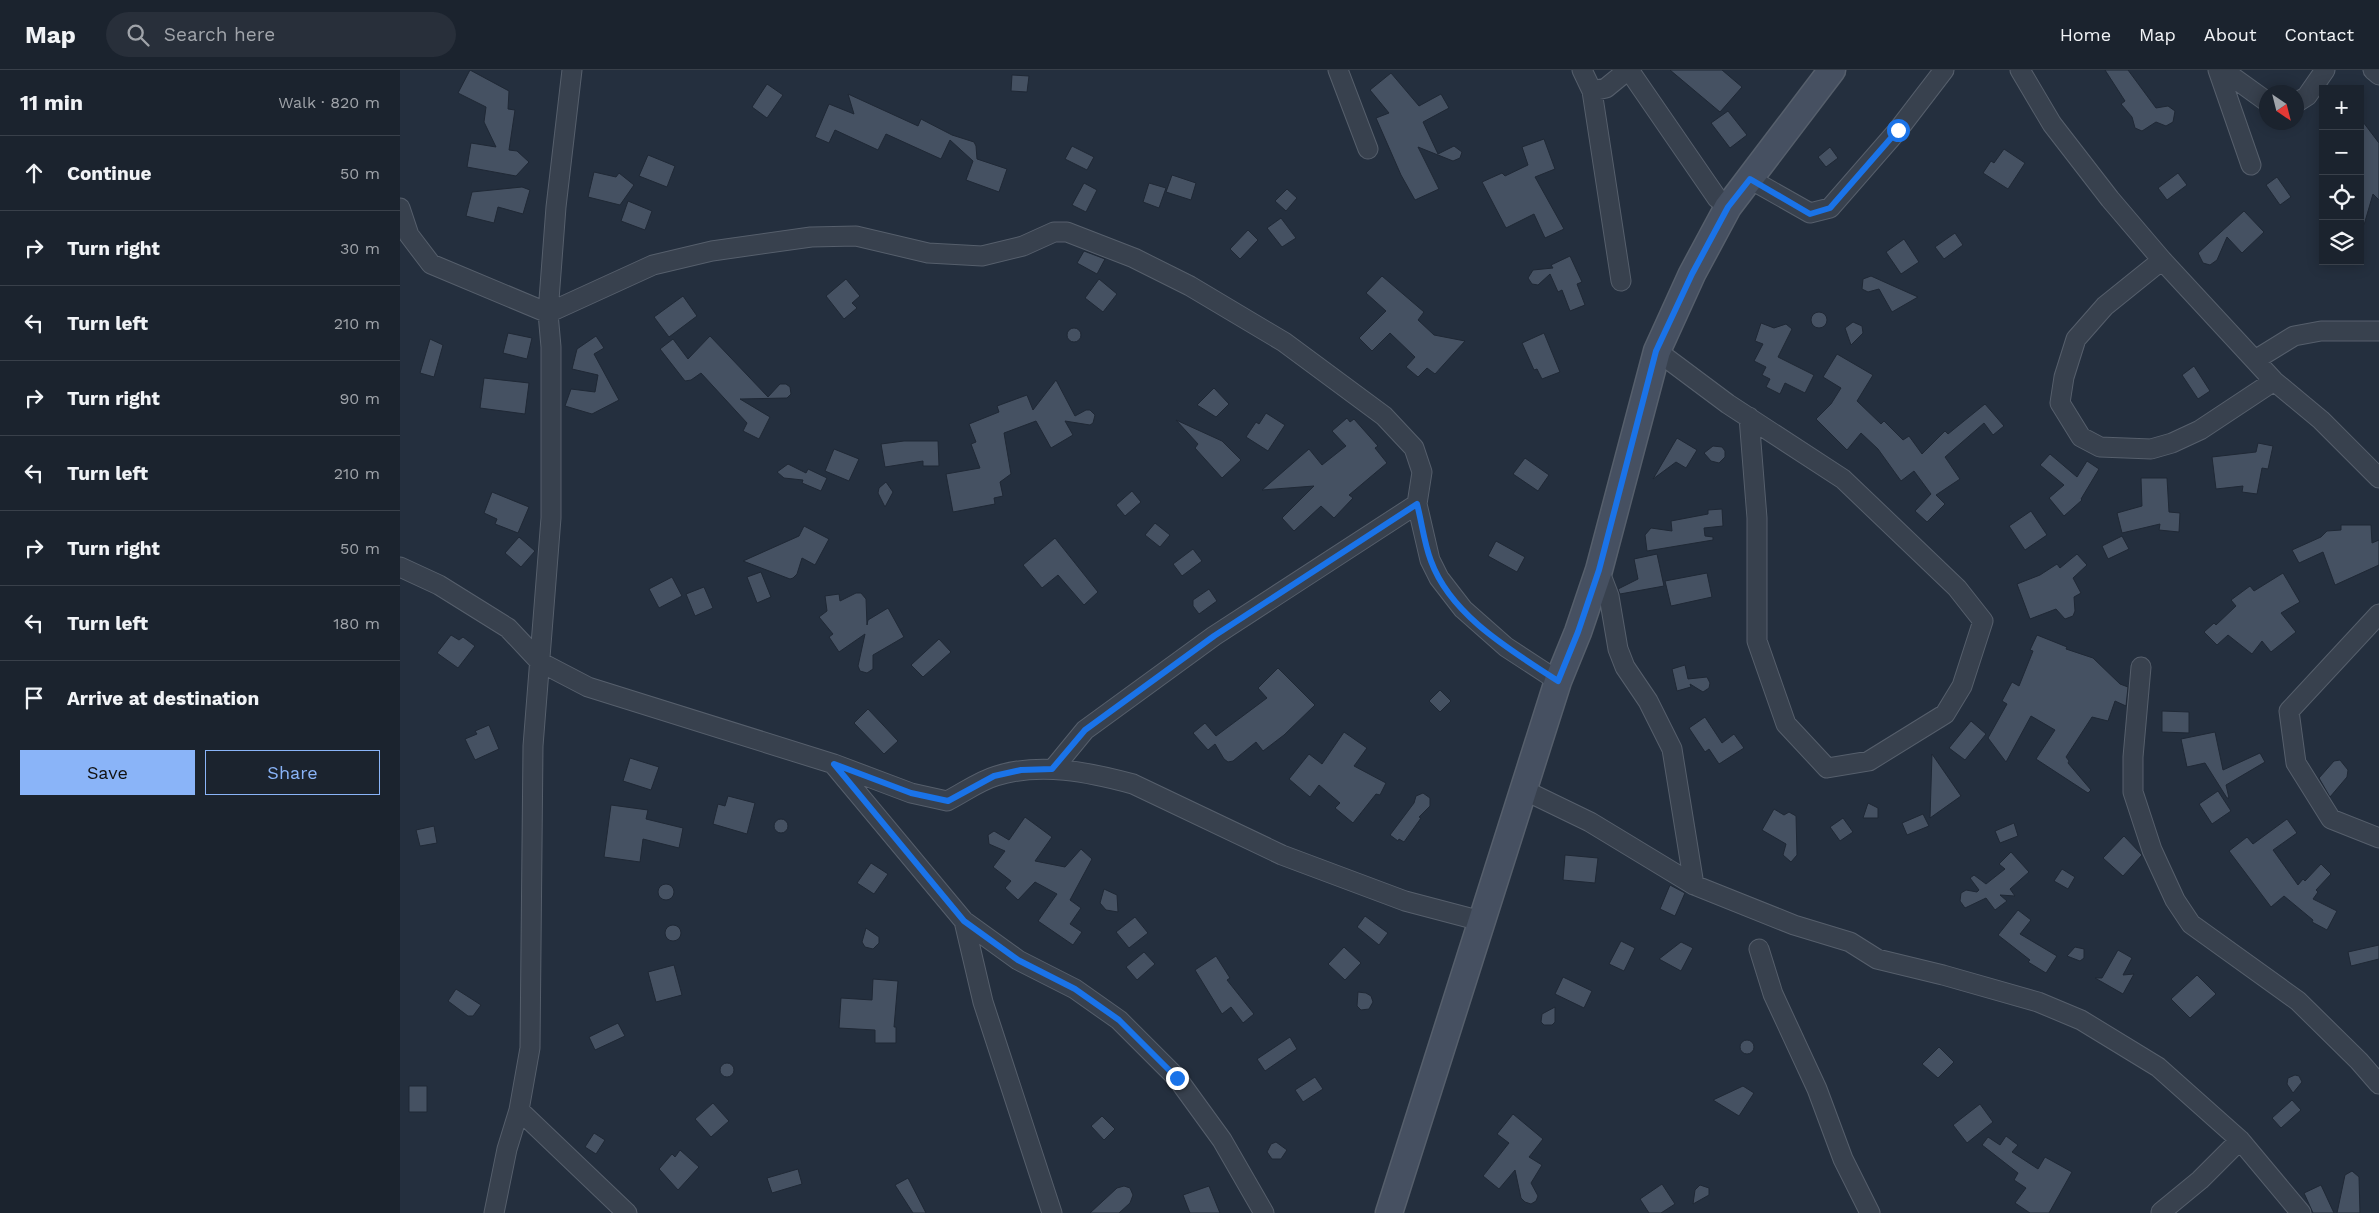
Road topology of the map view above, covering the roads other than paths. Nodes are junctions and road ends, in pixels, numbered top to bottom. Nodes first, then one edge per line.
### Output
1 (572, 70) edge
2 (1338, 70) edge
3 (1582, 70) edge
4 (1629, 70) edge
5 (1832, 70) edge
6 (1944, 70) edge
7 (2020, 70) edge
8 (2218, 70) edge
9 (2223, 70) edge
10 (2325, 70) edge
11 (2373, 70) edge
12 (2379, 75) edge
13 (1592, 91) junction
14 (2259, 96) edge
15 (2304, 98) edge
16 (1368, 149) dead end
17 (2251, 165) dead end
18 (1750, 179) junction
19 (1728, 207) junction
20 (400, 208) edge
21 (2162, 260) junction
22 (1621, 281) dead end
23 (548, 314) junction
24 (2379, 331) edge
25 (1656, 351) junction
26 (2255, 360) junction
27 (2274, 381) junction
28 (1749, 417) junction
29 (2379, 478) edge
30 (1417, 504) junction
31 (400, 567) edge
32 (1599, 570) junction
33 (2377, 621) edge
34 (540, 662) junction
35 (2141, 667) dead end
36 (1558, 681) junction
37 (834, 764) junction
38 (1052, 769) junction
39 (1524, 790) junction
40 (2379, 838) edge
41 (1694, 885) junction
42 (964, 921) junction
43 (1481, 921) junction
44 (1759, 949) dead end
45 (2379, 1084) edge
46 (519, 1110) junction
47 (2240, 1140) junction
48 (2161, 1212) edge
49 (494, 1213) edge
50 (627, 1213) edge
51 (1052, 1213) edge
52 (1264, 1213) edge
53 (1389, 1213) edge
54 (1870, 1213) edge
55 (2301, 1213) edge

1 - 23 street
2 - 16 street
3 - 13 street
4 - 13 street
4 - 19 street
5 - 18 street
6 - 18 street
7 - 21 street
8 - 17 street
9 - 14 street
10 - 15 street
11 - 12 street
13 - 22 street
18 - 19 street
19 - 25 street
20 - 23 street
21 - 26 street
21 - 27 street
23 - 30 street
23 - 34 street
24 - 26 street
25 - 28 street
25 - 32 street
26 - 27 street
27 - 29 street
28 - 28 street
30 - 36 street
30 - 38 street
31 - 34 street
32 - 36 street
32 - 41 street
33 - 40 street
34 - 37 street
34 - 46 street
35 - 45 street
36 - 39 street
37 - 38 street
37 - 42 street
38 - 43 street
39 - 41 street
39 - 43 street
41 - 47 street
42 - 51 street
42 - 52 street
43 - 53 street
44 - 54 street
46 - 49 street
46 - 50 street
47 - 48 street
47 - 55 street

